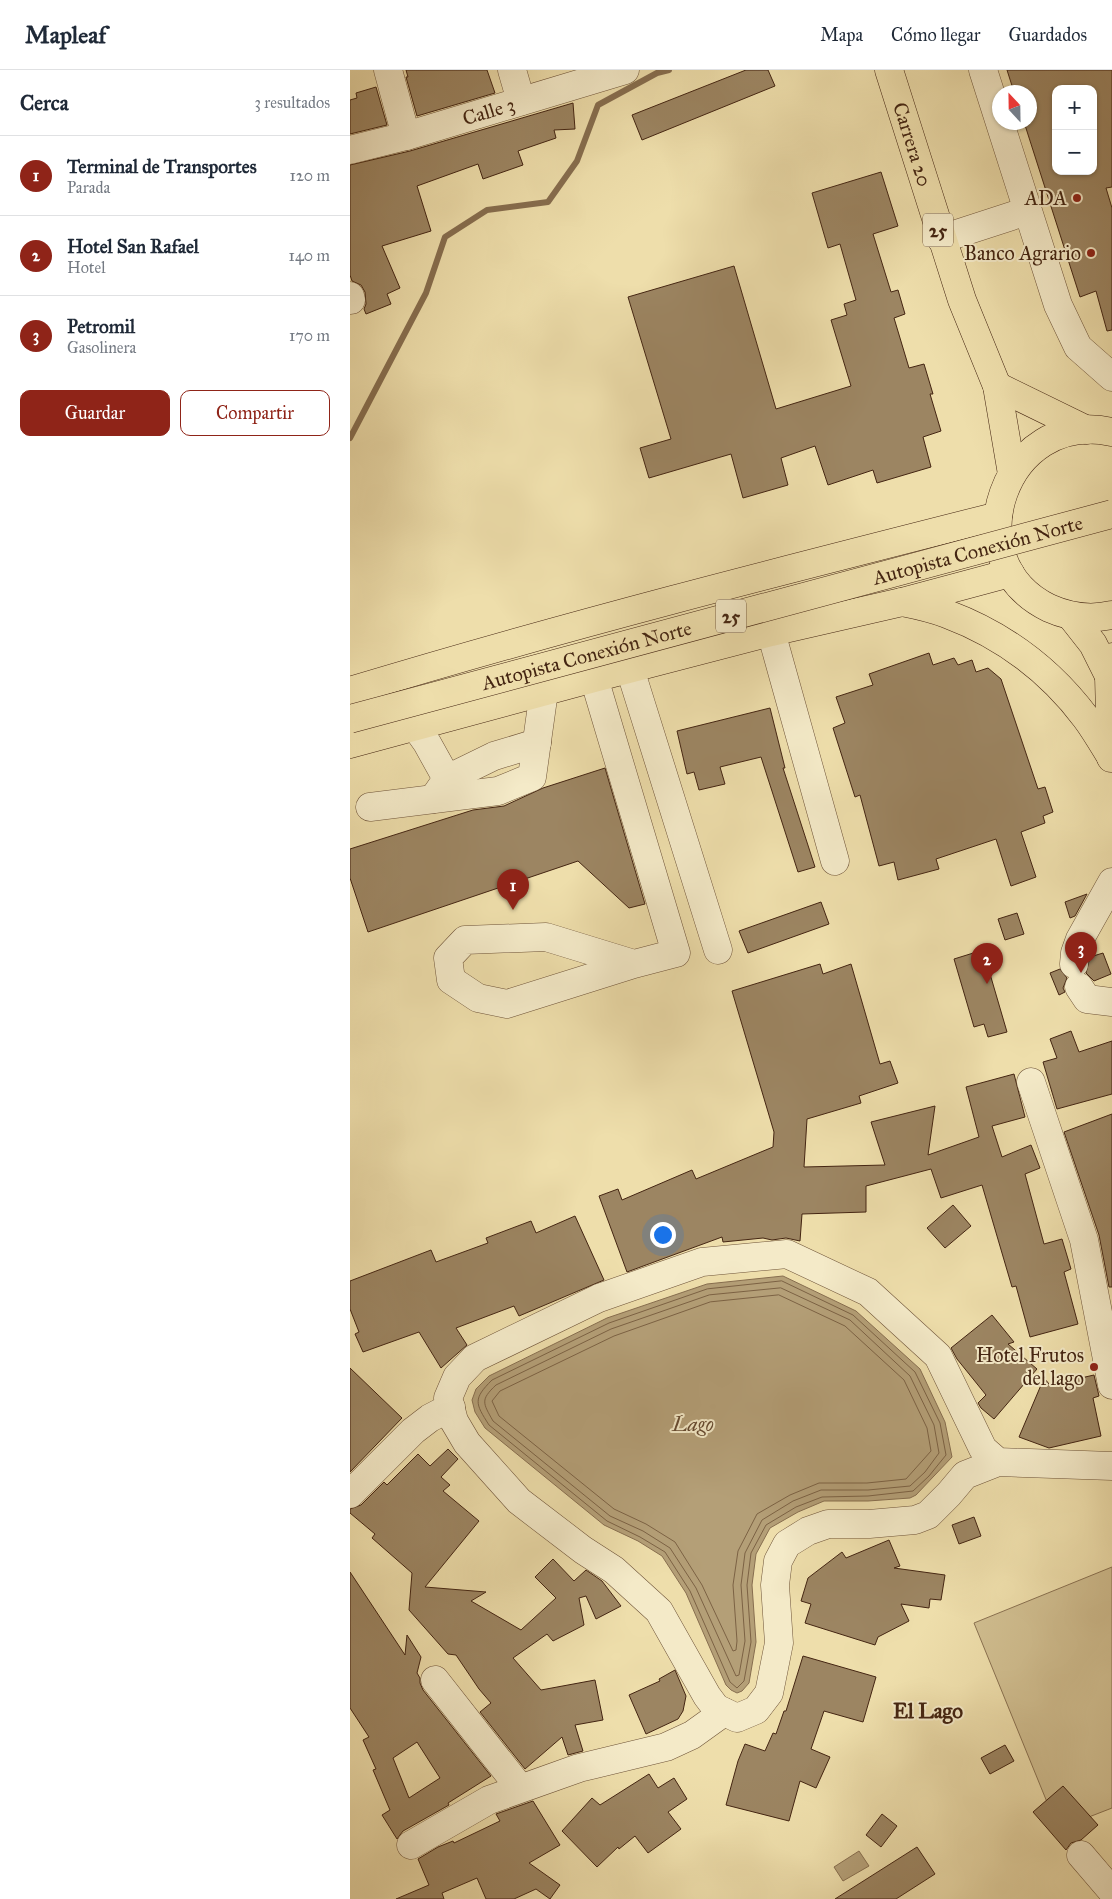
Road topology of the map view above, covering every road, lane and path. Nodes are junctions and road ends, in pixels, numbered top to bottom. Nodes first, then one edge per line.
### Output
1 (388, 70) edge
2 (512, 70) edge
3 (625, 70) edge
4 (889, 70) edge
5 (983, 70) edge
6 (521, 102) junction
7 (406, 136) junction
8 (350, 150) edge
9 (1027, 211) junction
10 (941, 239) junction
11 (1112, 377) edge
12 (997, 386) junction
13 (1100, 431) edge
14 (1012, 474) junction
15 (1112, 514) edge
16 (998, 516) junction
17 (1010, 573) junction
18 (902, 602) junction
19 (1112, 615) edge
20 (1071, 616) junction
21 (771, 632) junction
22 (1111, 666) edge
23 (630, 668) junction
24 (594, 678) junction
25 (350, 691) edge
26 (544, 691) junction
27 (350, 719) edge
28 (415, 726) junction
29 (350, 744) edge
30 (1111, 760) edge
31 (440, 789) junction
32 (370, 807) dead end
33 (835, 861) dead end
34 (1112, 882) edge
35 (718, 950) dead end
36 (634, 964) junction
37 (1112, 1002) edge
38 (1031, 1082) dead end
39 (1112, 1385) edge
40 (451, 1407) junction
41 (998, 1462) junction
42 (1112, 1466) edge
43 (350, 1494) edge
44 (435, 1680) dead end
45 (724, 1712) junction
46 (520, 1788) junction
47 (411, 1845) dead end
48 (1081, 1855) dead end
49 (1107, 1893) edge

1 - 7 street
2 - 6 street
3 - 6 street, Calle 3
4 - 10 main road, Carrera 20 / 25
5 - 9 street
6 - 7 street, Calle 3
7 - 8 street, Calle 3
9 - 10 street
9 - 11 street
10 - 12 main road, Carrera 20 / 25
12 - 13 main road
12 - 14 main road, Carrera 20 / 25
13 - 14 main road
14 - 16 main road
15 - 27 main road, Autopista Conexión Norte / 25, bridge
16 - 17 main road
16 - 25 main road
17 - 18 main road
17 - 20 main road
18 - 21 main road
18 - 30 main road
19 - 20 main road
20 - 22 main road
21 - 23 main road
21 - 33 street
22 - 30 main road
23 - 24 main road
23 - 35 street
24 - 26 main road
24 - 36 street
26 - 28 main road
26 - 31 street
28 - 29 main road
28 - 31 street
31 - 32 street
34 - 37 street
36 - 36 street
38 - 39 street
40 - 41 street
40 - 43 street
40 - 45 street
41 - 42 street
41 - 45 street
44 - 46 street
45 - 46 street
46 - 47 street
48 - 49 street

